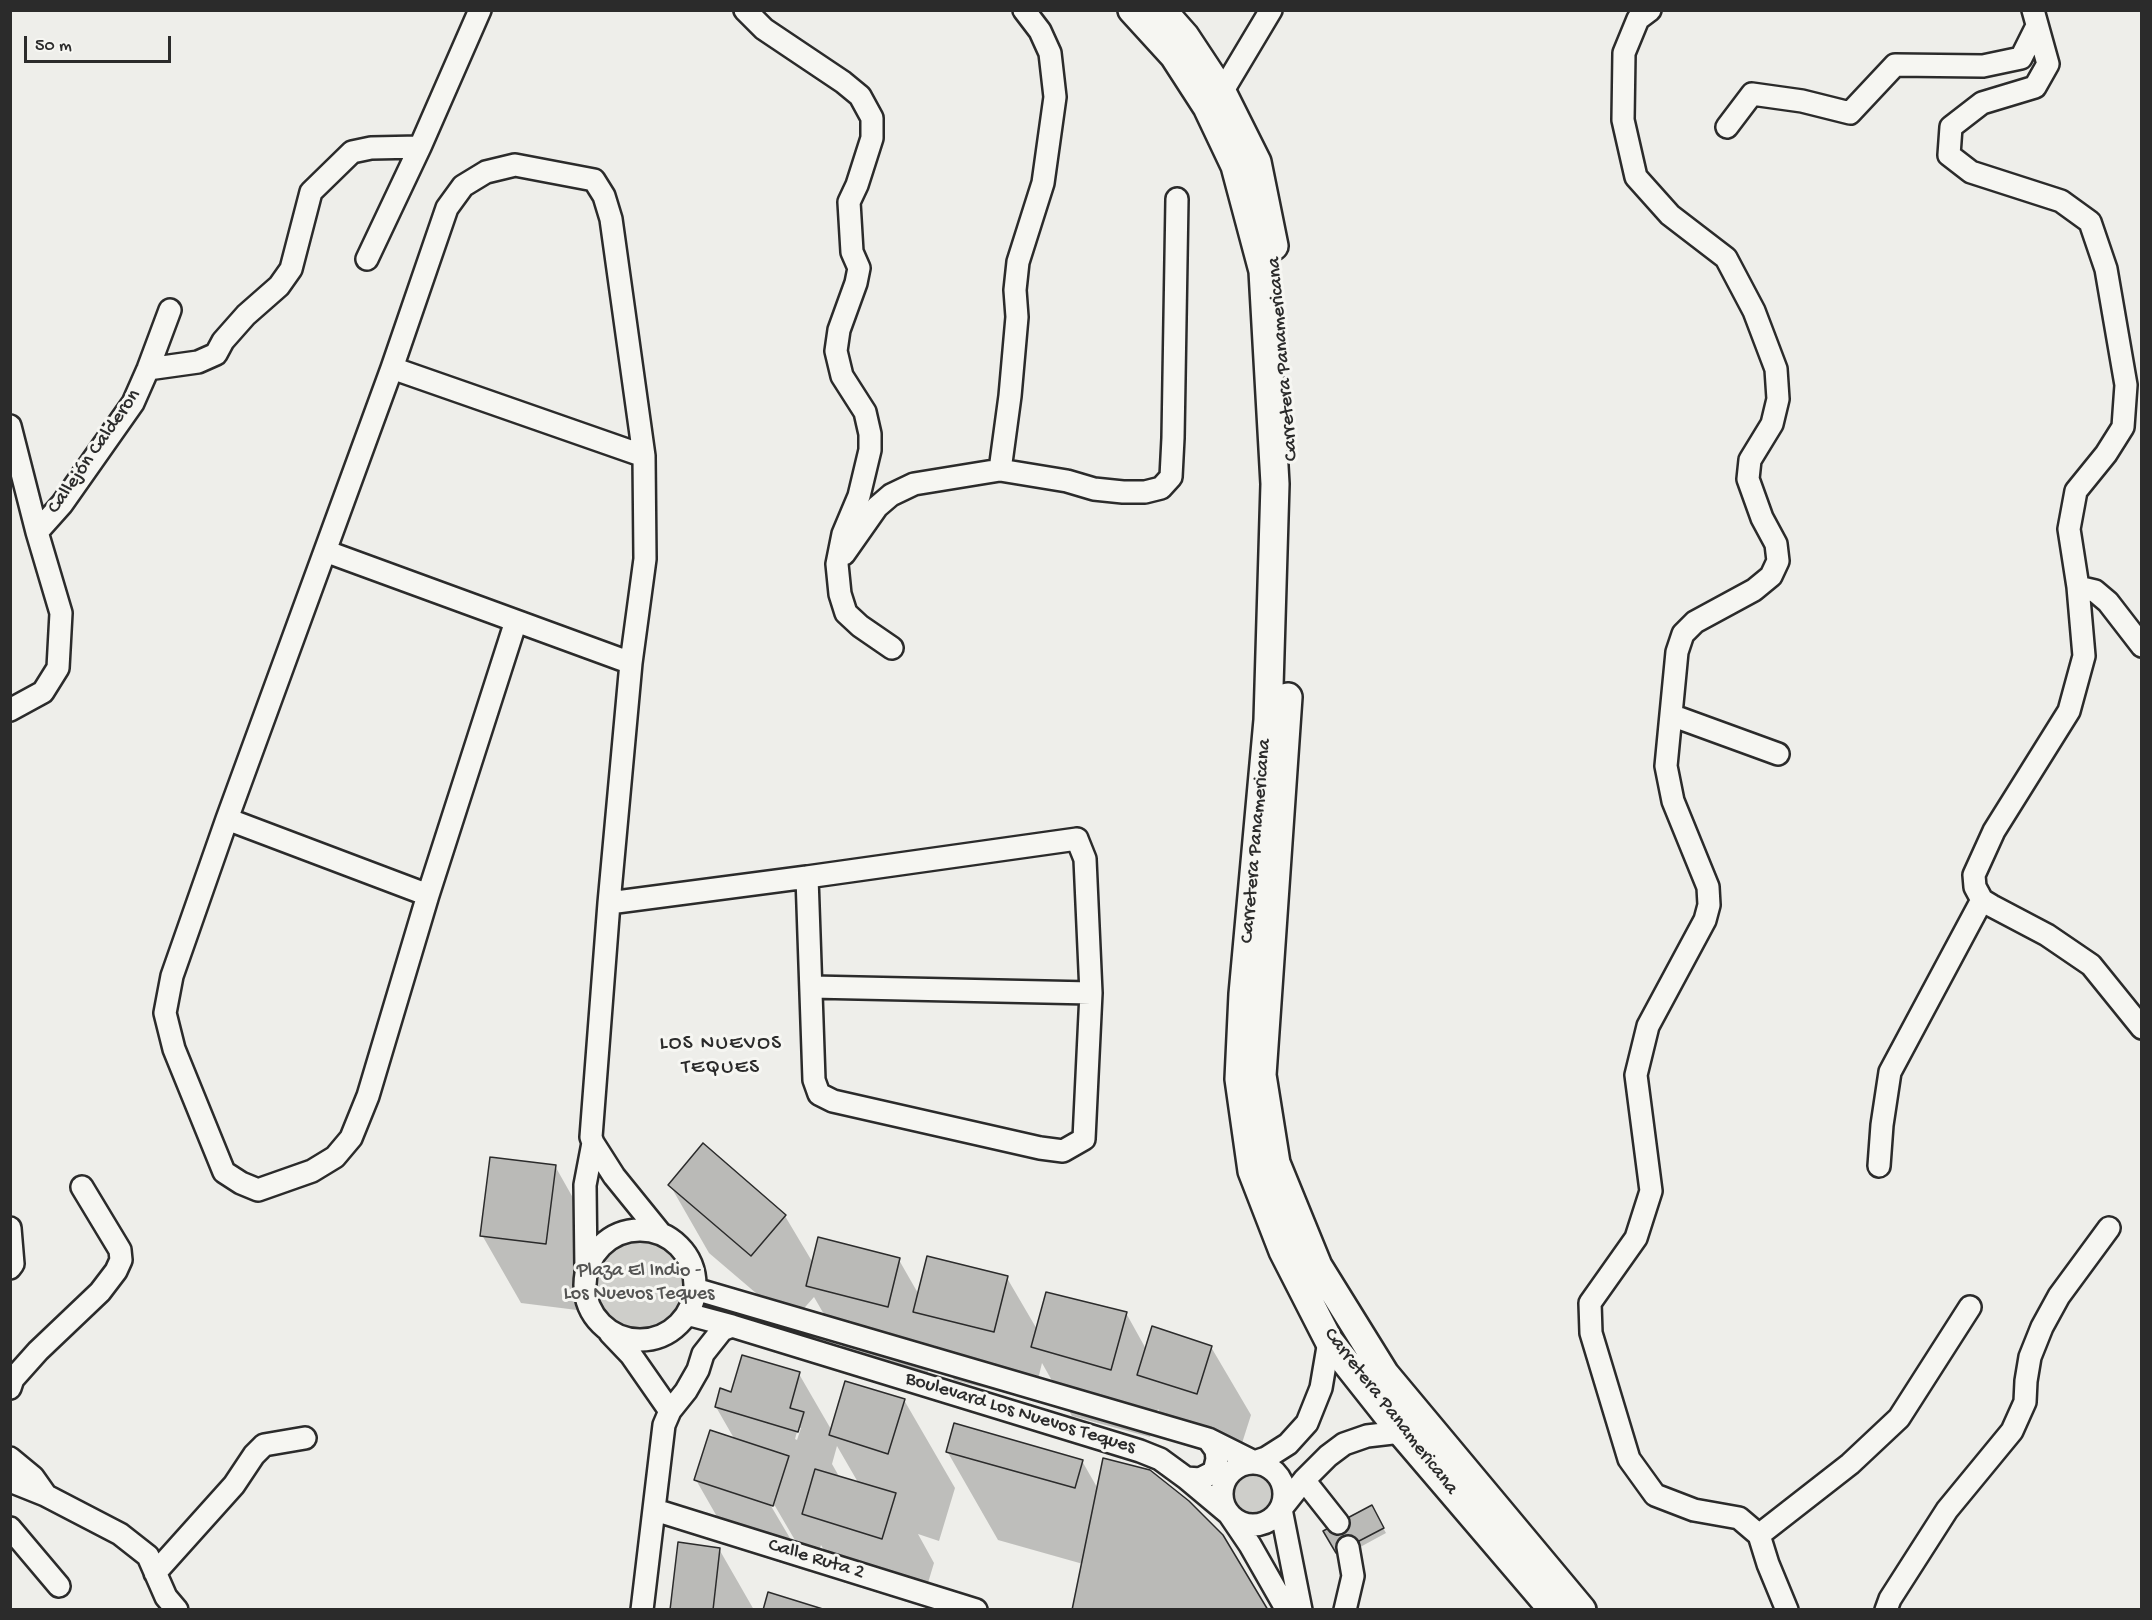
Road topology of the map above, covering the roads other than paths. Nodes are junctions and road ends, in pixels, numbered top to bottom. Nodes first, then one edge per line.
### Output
1 (480, 10) edge
2 (745, 10) edge
3 (1024, 10) edge
4 (1132, 10) edge
5 (1162, 10) edge
6 (1271, 10) edge
7 (1650, 10) edge
8 (2035, 18) edge
9 (1257, 21) edge
10 (1222, 92) junction
11 (1727, 128) dead end
12 (420, 147) junction
13 (1178, 199) dead end
14 (367, 259) dead end
15 (170, 310) dead end
16 (392, 368) junction
17 (148, 369) junction
18 (10, 426) edge
19 (644, 456) junction
20 (1000, 470) junction
21 (37, 532) junction
22 (325, 551) junction
23 (837, 564) junction
24 (2078, 587) junction
25 (516, 621) junction
26 (2142, 646) edge
27 (892, 648) dead end
28 (631, 663) junction
29 (10, 710) edge
30 (1671, 715) junction
31 (1778, 754) dead end
32 (226, 819) junction
33 (807, 877) junction
34 (428, 895) junction
35 (1982, 900) junction
36 (609, 903) junction
37 (812, 987) junction
38 (1091, 993) junction
39 (2142, 1028) edge
40 (593, 1143) junction
41 (1879, 1166) dead end
42 (82, 1187) dead end
43 (10, 1228) edge
44 (2109, 1228) dead end
45 (661, 1234) junction
46 (10, 1268) edge
47 (586, 1275) junction
48 (695, 1289) junction
49 (1970, 1307) dead end
50 (687, 1314) junction
51 (597, 1320) junction
52 (732, 1326) junction
53 (1329, 1341) junction
54 (10, 1388) edge
55 (667, 1418) junction
56 (1401, 1432) junction
57 (304, 1438) dead end
58 (1208, 1439) junction
59 (10, 1458) edge
60 (1254, 1462) junction
61 (1186, 1478) junction
62 (1304, 1480) junction
63 (10, 1481) edge
64 (45, 1495) junction
65 (1281, 1509) junction
66 (655, 1510) junction
67 (1229, 1514) junction
68 (1338, 1523) dead end
69 (10, 1528) edge
70 (1760, 1535) junction
71 (1348, 1547) dead end
72 (155, 1573) junction
73 (59, 1586) dead end
74 (177, 1610) edge
75 (642, 1610) edge
76 (976, 1610) edge
77 (1287, 1610) edge
78 (1300, 1610) edge
79 (1345, 1610) edge
80 (1552, 1610) edge
81 (1582, 1610) edge
82 (1787, 1610) edge
83 (1886, 1610) edge

1 - 12 street
2 - 23 street
3 - 20 street
4 - 53 main road, Carretera Panamericana
5 - 10 main road, Carretera Panamericana
6 - 9 street
7 - 30 street
8 - 11 street
8 - 24 street
9 - 10 street
10 - 81 main road, Carretera Panamericana
12 - 14 street
12 - 17 street, Callejón Calderon
13 - 20 street
15 - 17 street, Callejón Calderon
16 - 19 street
16 - 19 street
16 - 22 street
17 - 21 street, Callejón Calderon
18 - 21 street
19 - 28 street
20 - 23 street
21 - 29 street
22 - 25 street
22 - 32 street
23 - 27 street
24 - 26 street
24 - 35 street
25 - 28 street
25 - 34 street
28 - 36 street
30 - 31 street
30 - 70 street
32 - 34 street
32 - 34 street
33 - 36 street
33 - 37 street
33 - 38 street
35 - 39 street
35 - 41 street
36 - 40 street
37 - 38 street
37 - 38 street
40 - 45 street
40 - 47 street
42 - 54 street
43 - 46 street
44 - 83 street
45 - 47 street
45 - 48 street
47 - 51 street
48 - 50 street
48 - 58 street, Boulevard Los Nuevos Teques
49 - 70 street
50 - 51 street
50 - 52 street, Boulevard Los Nuevos Teques
51 - 55 street
52 - 55 street
52 - 61 street, Boulevard Los Nuevos Teques
53 - 56 main road, Carretera Panamericana
53 - 60 street
55 - 66 street
56 - 62 street
56 - 80 main road, Carretera Panamericana
57 - 72 street
58 - 60 street, Boulevard Los Nuevos Teques
58 - 61 street
59 - 64 street
60 - 65 street
60 - 67 street
61 - 67 street, Boulevard Los Nuevos Teques
62 - 65 street
62 - 68 street
63 - 64 street
64 - 72 street
65 - 67 street
65 - 78 street
66 - 75 street
66 - 76 street, Calle Ruta 2
67 - 77 street, Boulevard Los Nuevos Teques
69 - 73 street
70 - 82 street
71 - 79 street
72 - 74 street

